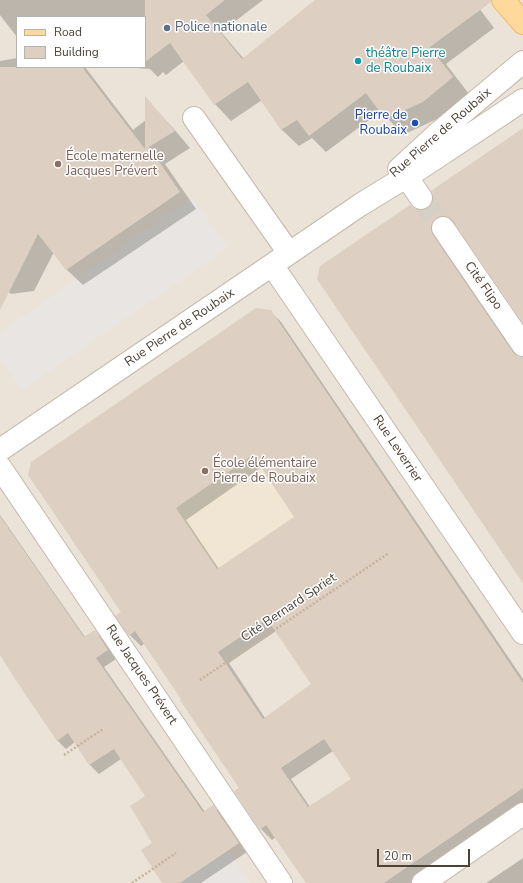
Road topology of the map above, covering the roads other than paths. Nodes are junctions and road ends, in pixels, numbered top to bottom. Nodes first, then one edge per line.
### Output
1 (503, 0) edge
2 (523, 23) edge
3 (523, 62) edge
4 (523, 100) edge
5 (194, 118) dead end
6 (406, 176) junction
7 (421, 198) tunnel mouth
8 (360, 205) junction
9 (443, 228) tunnel mouth
10 (289, 253) junction
11 (272, 265) junction
12 (523, 345) edge
13 (0, 450) edge
14 (0, 467) edge
15 (523, 633) edge
16 (523, 814) edge
17 (281, 883) edge
18 (423, 883) edge

1 - 2 main road
3 - 8 street, Rue Pierre de Roubaix
4 - 6 street, Rue Pierre de Roubaix
5 - 10 street
6 - 7 street
6 - 8 street, Rue Pierre de Roubaix
8 - 10 street, Rue Pierre de Roubaix
9 - 12 street, Cité Flipo
10 - 11 street, Rue Pierre de Roubaix
11 - 13 street, Rue Pierre de Roubaix
11 - 15 street, Rue Leverrier
14 - 17 street, Rue Jacques Prévert
16 - 18 street

